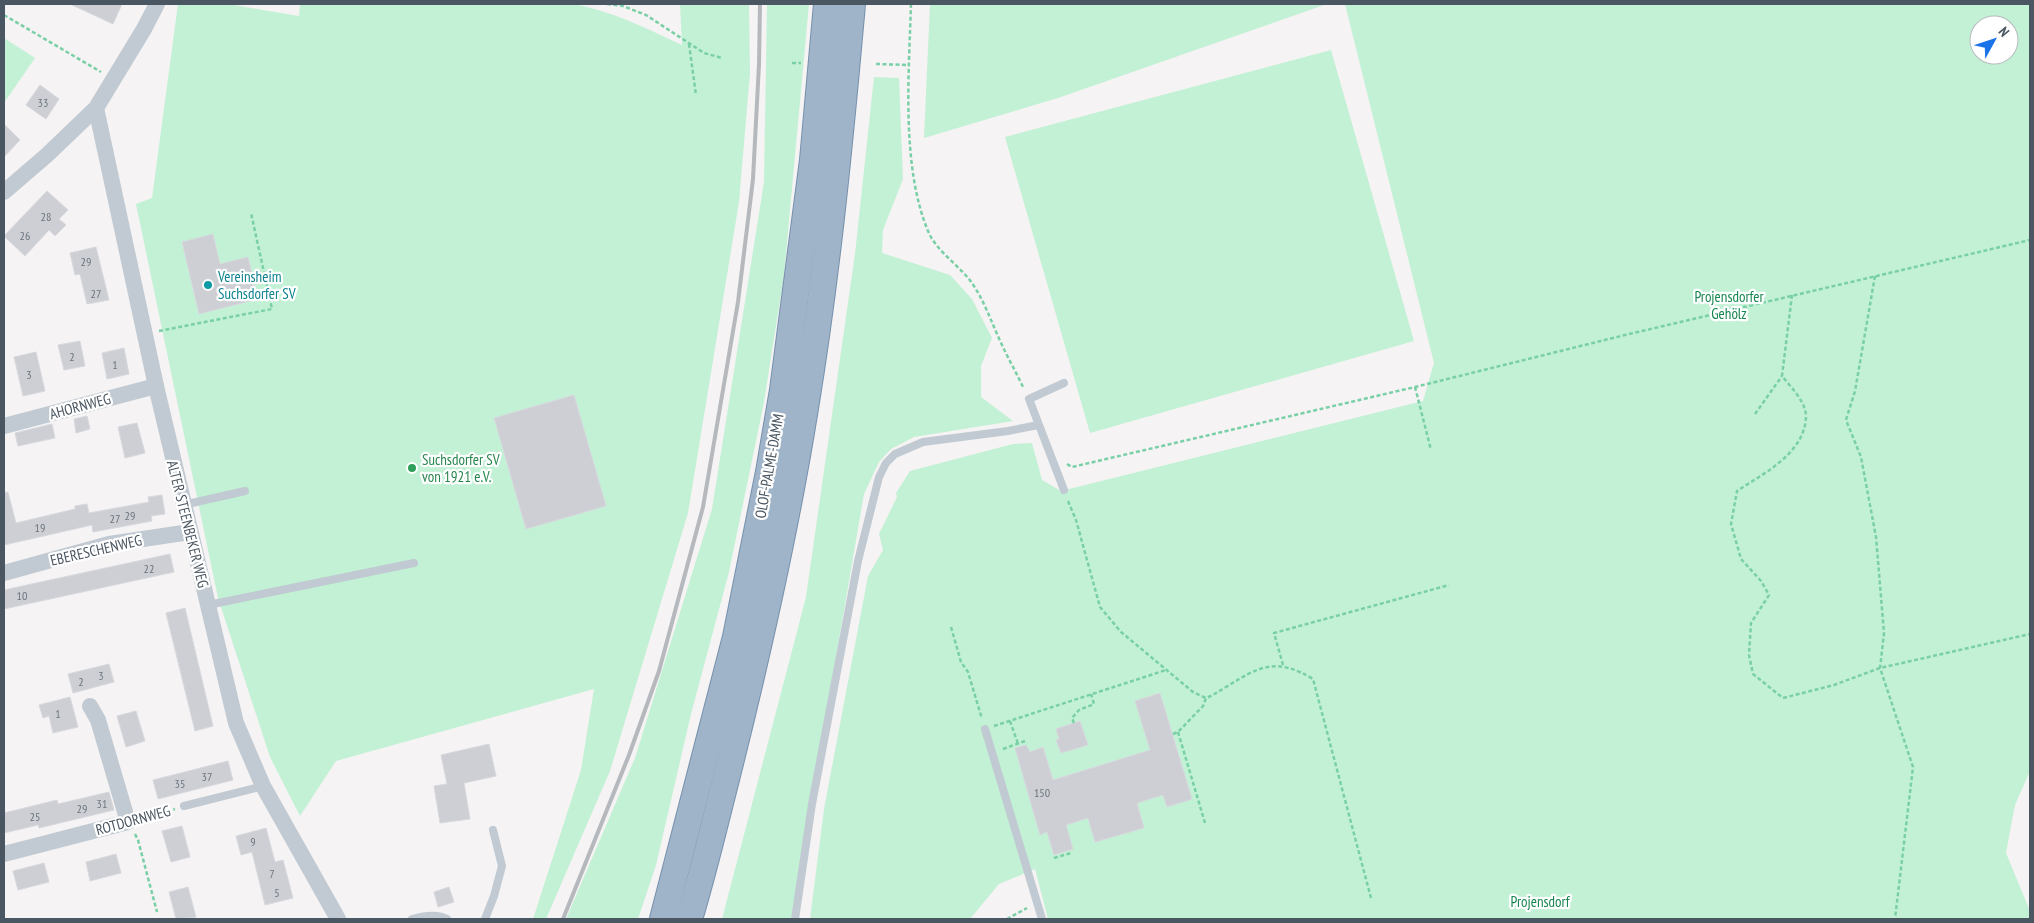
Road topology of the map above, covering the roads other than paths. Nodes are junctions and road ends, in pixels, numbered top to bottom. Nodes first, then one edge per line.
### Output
1 (157, 4) edge
2 (827, 4) edge
3 (852, 4) edge
4 (96, 108) junction
5 (4, 192) edge
6 (1064, 383) dead end
7 (156, 386) junction
8 (1038, 425) junction
9 (4, 426) edge
10 (1064, 490) road end
11 (245, 491) dead end
12 (184, 505) junction
13 (190, 532) junction
14 (414, 563) dead end
15 (4, 573) edge
16 (208, 605) junction
17 (90, 706) dead end
18 (985, 729) road end
19 (263, 786) junction
20 (184, 806) road end
21 (493, 830) dead end
22 (4, 854) edge
23 (672, 888) junction
24 (692, 913) edge
25 (338, 919) edge
26 (412, 919) edge
27 (447, 919) edge
28 (485, 919) edge
29 (659, 919) edge
30 (663, 919) edge
31 (795, 919) edge
32 (1042, 919) edge

1 - 4 street
2 - 23 highway, OLOF-PALME-DAMM
3 - 24 highway, OLOF-PALME-DAMM
4 - 5 street
4 - 7 street, ALTER STEENBEKER WEG
6 - 8 lane
7 - 9 street, AHORNWEG
7 - 12 street, ALTER STEENBEKER WEG
8 - 10 lane
8 - 31 lane
11 - 12 lane
12 - 13 street, ALTER STEENBEKER WEG
13 - 15 street, EBERESCHENWEG
13 - 16 street, ALTER STEENBEKER WEG
14 - 16 lane
16 - 19 street, ALTER STEENBEKER WEG
17 - 22 street, ROTDORNWEG
18 - 32 lane
19 - 20 lane, ROTDORNWEG
19 - 25 street, ALTER STEENBEKER WEG
21 - 28 lane
23 - 29 highway
23 - 30 highway, OLOF-PALME-DAMM
26 - 27 lane

